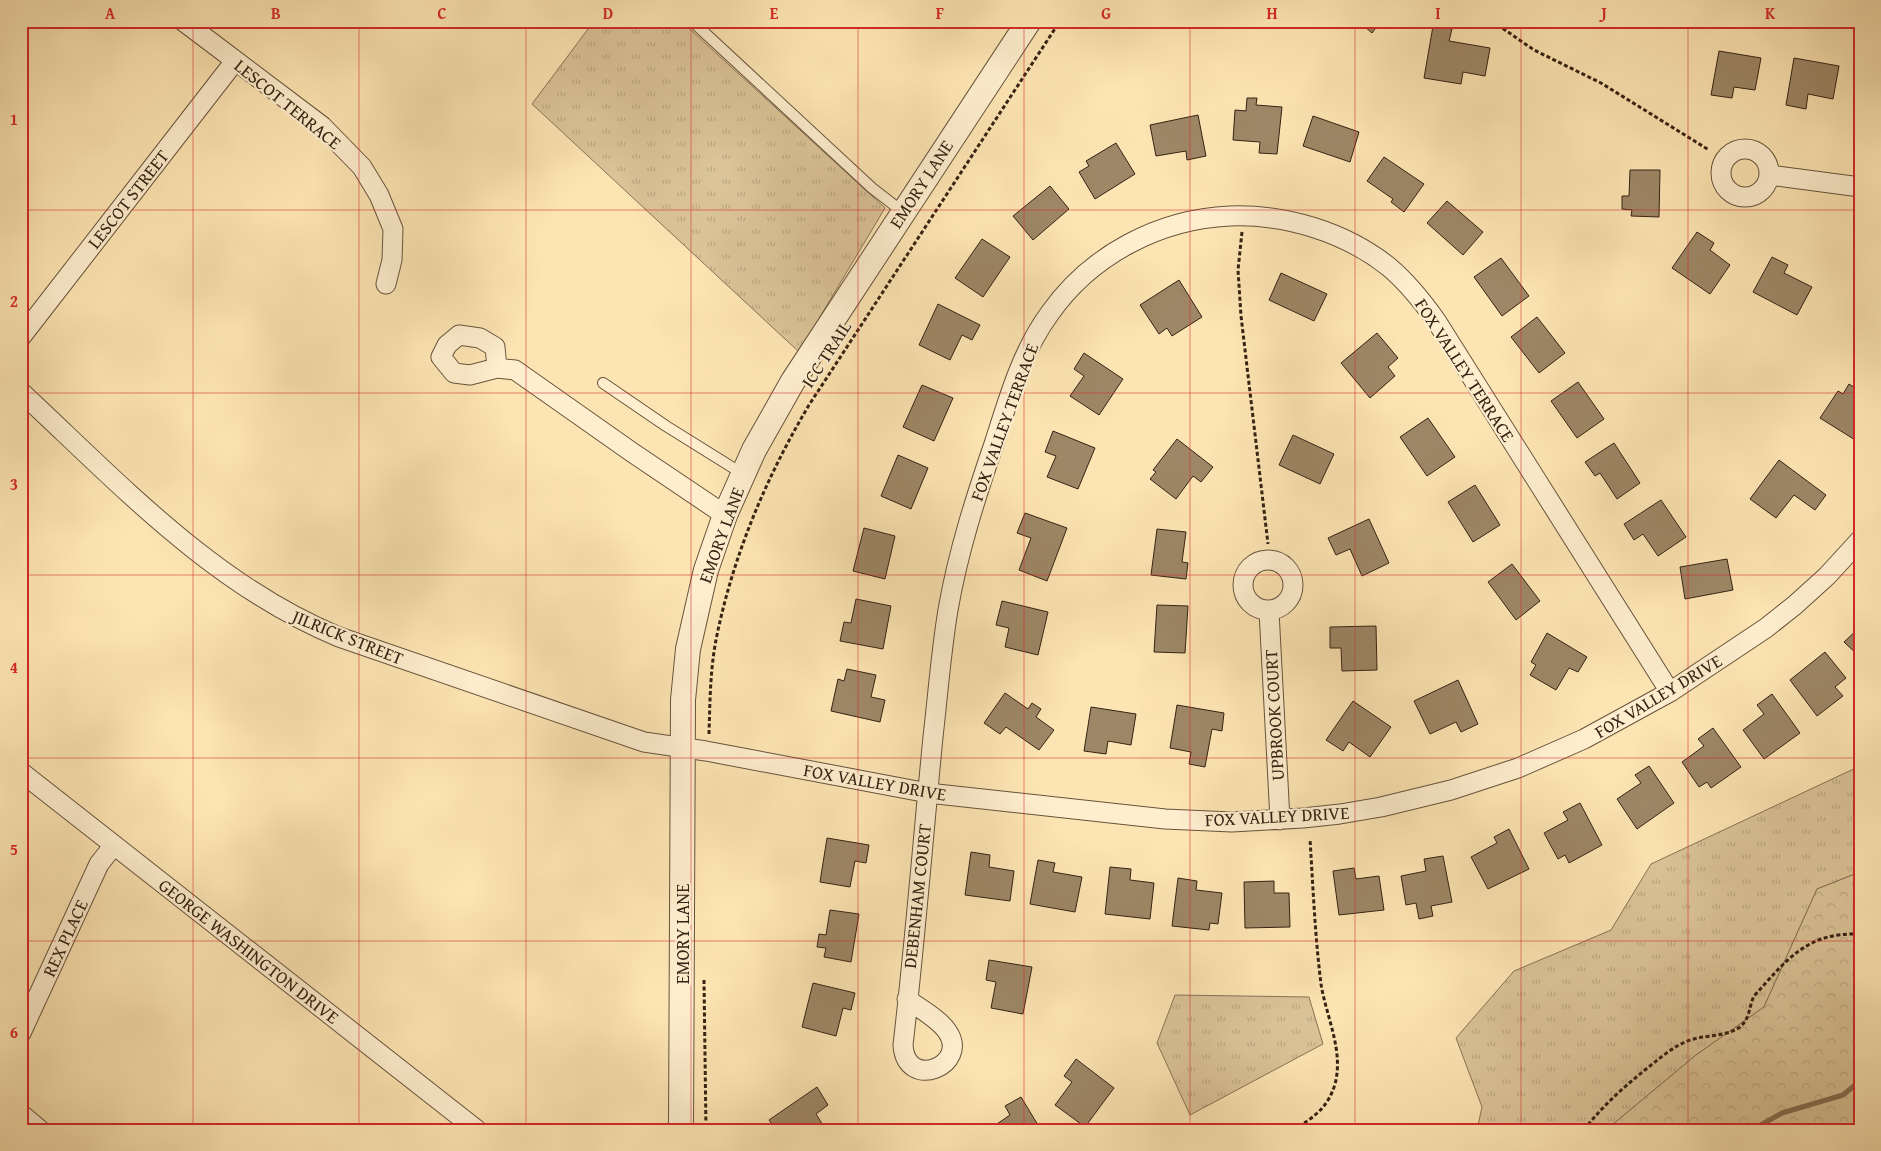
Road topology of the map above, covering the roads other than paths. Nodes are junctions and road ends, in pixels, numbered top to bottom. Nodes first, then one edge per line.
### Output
1 (183, 21) edge
2 (692, 21) edge
3 (1022, 24) edge
4 (235, 61) junction
5 (1769, 175) dead end
6 (1860, 186) edge
7 (903, 212) junction
8 (386, 284) dead end
9 (21, 338) edge
10 (497, 368) dead end
11 (603, 383) dead end
12 (21, 392) edge
13 (743, 474) junction
14 (725, 515) junction
15 (1860, 540) edge
16 (1269, 611) dead end
17 (1670, 692) junction
18 (682, 748) junction
19 (21, 772) edge
20 (928, 793) junction
21 (1280, 820) junction
22 (114, 845) junction
23 (907, 999) dead end
24 (21, 1033) edge
25 (21, 1114) edge
26 (40, 1130) edge
27 (477, 1130) edge
28 (681, 1130) edge

1 - 4 street, LESCOT TERRACE
2 - 7 lane
3 - 7 street, EMORY LANE
4 - 8 street, LESCOT TERRACE
4 - 9 street, LESCOT STREET
5 - 6 street
7 - 13 street, EMORY LANE
10 - 14 street
11 - 13 lane
12 - 18 street, JILRICK STREET
13 - 14 street, EMORY LANE
14 - 18 street, EMORY LANE
15 - 17 street, FOX VALLEY DRIVE
16 - 21 street, UPBROOK COURT
17 - 20 street, FOX VALLEY TERRACE
17 - 21 street, FOX VALLEY DRIVE
18 - 20 street, FOX VALLEY DRIVE
18 - 28 street, EMORY LANE
19 - 22 street, GEORGE WASHINGTON DRIVE
20 - 21 street, FOX VALLEY DRIVE
20 - 23 street, DEBENHAM COURT
22 - 24 street, REX PLACE
22 - 27 street, GEORGE WASHINGTON DRIVE
25 - 26 street

